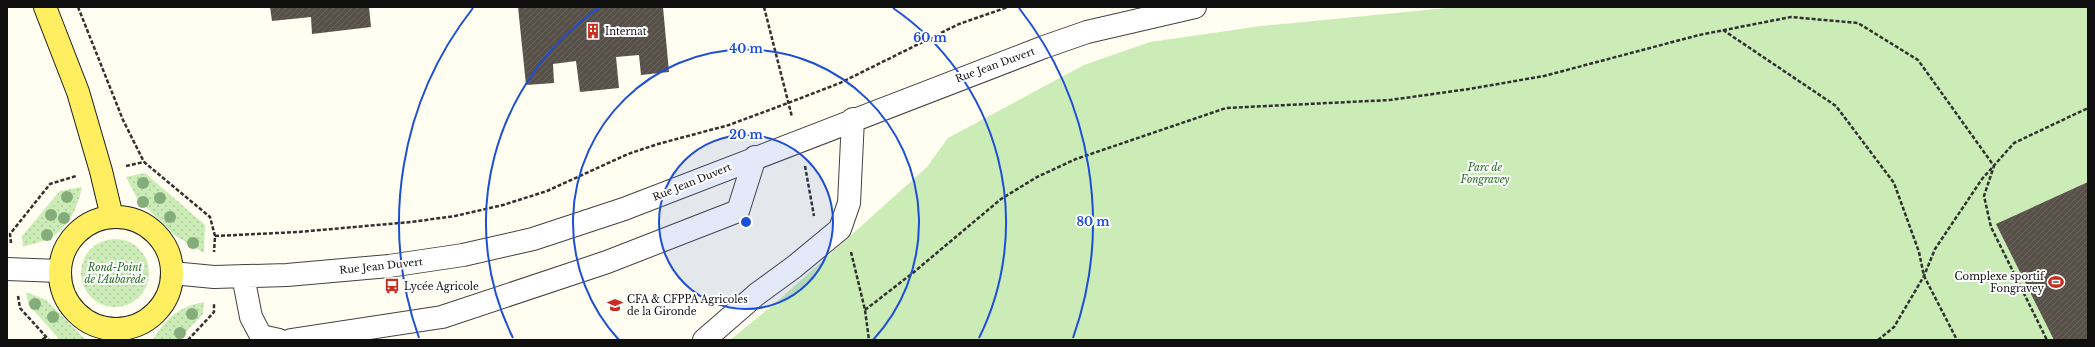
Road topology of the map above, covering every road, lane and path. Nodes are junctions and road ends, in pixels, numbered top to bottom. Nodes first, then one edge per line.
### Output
1 (45, 7) edge
2 (78, 7) edge
3 (764, 7) edge
4 (1008, 7) edge
5 (1192, 7) edge
6 (1722, 30) junction
7 (788, 103) junction
8 (2088, 108) edge
9 (853, 119) junction
10 (799, 140) junction
11 (755, 157) junction
12 (144, 162) dead end
13 (1994, 166) junction
14 (112, 217) junction
15 (840, 229) junction
16 (215, 236) dead end
17 (819, 246) junction
18 (7, 269) edge
19 (59, 271) junction
20 (172, 273) junction
21 (243, 276) junction
22 (1924, 276) junction
23 (865, 310) junction
24 (120, 335) edge
25 (46, 337) dead end
26 (42, 340) edge
27 (279, 340) edge
28 (291, 340) edge
29 (704, 340) edge
30 (869, 340) edge
31 (1878, 340) edge
32 (1957, 340) edge
33 (2047, 340) edge

1 - 14 main road
2 - 12 path
3 - 7 path
4 - 7 path
5 - 9 street, Rue Jean Duvert
6 - 13 path
6 - 22 path
6 - 23 path
7 - 16 path
8 - 13 path
9 - 10 street, Rue Jean Duvert
9 - 15 street
10 - 11 street, Rue Jean Duvert
10 - 17 path
11 - 21 street, Rue Jean Duvert
11 - 28 street
13 - 22 path
13 - 33 path
14 - 19 main road
14 - 20 main road
15 - 17 street
15 - 23 path
17 - 29 street
18 - 19 street
19 - 24 main road
20 - 21 street, Rue Jean Duvert
20 - 24 main road
21 - 27 street
22 - 31 path
22 - 32 path
23 - 30 path
25 - 26 path

